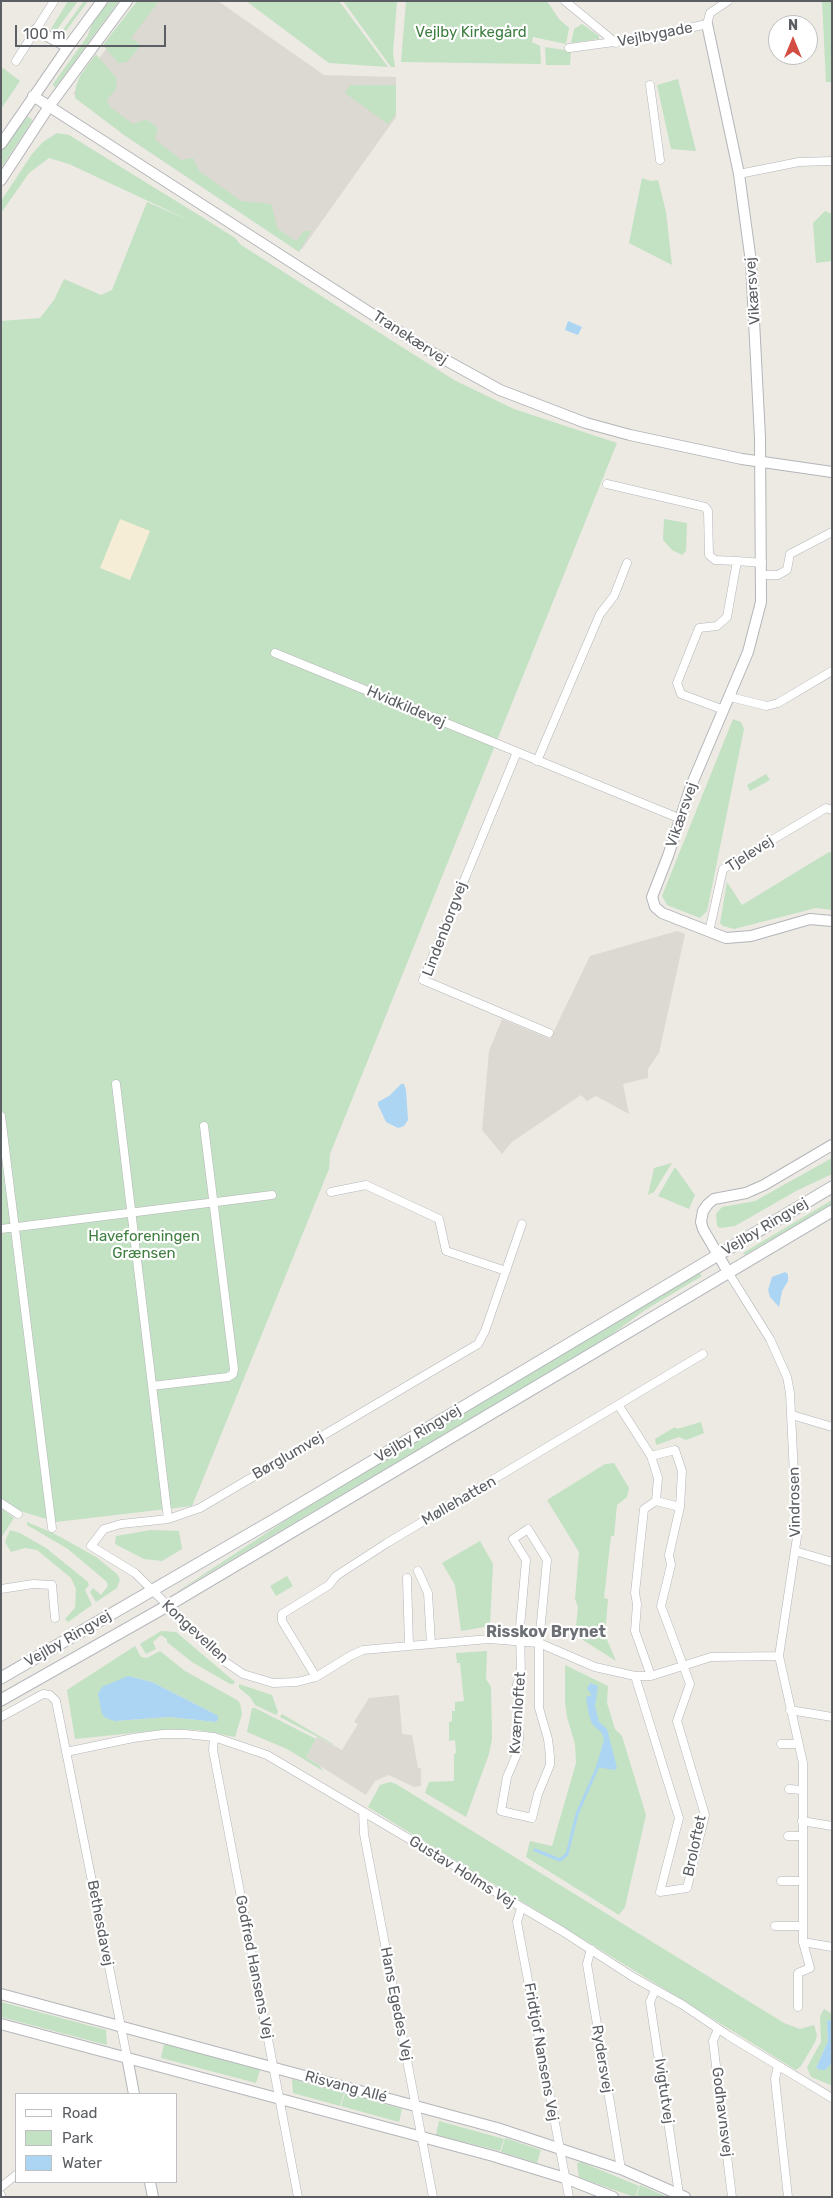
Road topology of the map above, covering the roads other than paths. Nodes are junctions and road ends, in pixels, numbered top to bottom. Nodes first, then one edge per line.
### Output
1 (54, 1) edge
2 (102, 1) edge
3 (127, 1) edge
4 (565, 1) edge
5 (728, 1) edge
6 (707, 24) junction
7 (36, 30) junction
8 (616, 42) junction
9 (68, 47) junction
10 (569, 48) dead end
11 (16, 62) dead end
12 (650, 84) dead end
13 (34, 96) junction
14 (50, 106) junction
15 (1, 144) edge
16 (660, 160) dead end
17 (832, 161) edge
18 (739, 174) junction
19 (1, 180) edge
20 (760, 462) junction
21 (832, 472) edge
22 (607, 484) dead end
23 (832, 532) edge
24 (737, 561) junction
25 (627, 563) dead end
26 (762, 563) junction
27 (762, 575) junction
28 (275, 653) dead end
29 (832, 671) edge
30 (730, 696) junction
31 (724, 710) junction
32 (517, 752) junction
33 (537, 760) junction
34 (832, 810) edge
35 (681, 819) junction
36 (832, 921) edge
37 (709, 932) junction
38 (549, 1033) dead end
39 (116, 1084) dead end
40 (1, 1116) edge
41 (204, 1126) dead end
42 (832, 1145) edge
43 (832, 1187) edge
44 (331, 1192) dead end
45 (272, 1195) dead end
46 (213, 1202) junction
47 (832, 1211) edge
48 (131, 1213) junction
49 (522, 1224) dead end
50 (15, 1227) junction
51 (1, 1229) edge
52 (718, 1255) junction
53 (506, 1271) junction
54 (728, 1272) junction
55 (703, 1354) dead end
56 (152, 1386) junction
57 (619, 1406) junction
58 (792, 1415) junction
59 (832, 1427) edge
60 (651, 1456) junction
61 (656, 1501) junction
62 (1, 1502) edge
63 (680, 1507) junction
64 (18, 1514) dead end
65 (168, 1519) junction
66 (52, 1528) dead end
67 (795, 1551) junction
68 (832, 1562) edge
69 (418, 1571) dead end
70 (407, 1578) dead end
71 (1, 1589) edge
72 (153, 1591) junction
73 (167, 1606) junction
74 (55, 1618) dead end
75 (521, 1641) junction
76 (539, 1643) junction
77 (431, 1644) junction
78 (409, 1646) junction
79 (779, 1656) junction
80 (684, 1664) junction
81 (635, 1676) junction
82 (651, 1676) junction
83 (316, 1677) junction
84 (1, 1678) edge
85 (1, 1700) edge
86 (790, 1710) junction
87 (1, 1717) edge
88 (832, 1717) edge
89 (214, 1738) junction
90 (781, 1744) dead end
91 (798, 1744) junction
92 (66, 1752) junction
93 (789, 1789) dead end
94 (802, 1790) junction
95 (363, 1812) junction
96 (802, 1821) junction
97 (832, 1826) edge
98 (788, 1836) dead end
99 (802, 1836) junction
100 (781, 1881) dead end
101 (802, 1881) junction
102 (521, 1908) junction
103 (775, 1926) dead end
104 (803, 1926) junction
105 (803, 1942) junction
106 (832, 1948) edge
107 (591, 1949) junction
108 (655, 1990) junction
109 (1, 1994) edge
110 (798, 2007) dead end
111 (1, 2024) edge
112 (120, 2026) junction
113 (718, 2029) junction
114 (127, 2057) junction
115 (778, 2066) junction
116 (274, 2068) junction
117 (134, 2093) edge
118 (279, 2098) junction
119 (832, 2098) edge
120 (415, 2105) junction
121 (421, 2136) junction
122 (558, 2146) junction
123 (621, 2169) junction
124 (15, 2176) edge
125 (565, 2178) junction
126 (150, 2183) edge
127 (1, 2187) edge
128 (682, 2195) edge
129 (153, 2197) edge
130 (298, 2197) edge
131 (433, 2197) edge
132 (569, 2197) edge
133 (613, 2197) edge
134 (732, 2197) edge
135 (788, 2197) edge

1 - 7 street
2 - 9 street
3 - 14 street
4 - 8 street
5 - 6 street, Vejlbygade
6 - 8 street, Vejlbygade
6 - 18 street, Vikærsvej
7 - 9 street
7 - 11 street
8 - 10 street, Vejlbygade
9 - 13 street
12 - 16 street
13 - 14 street, Tranekærvej
13 - 15 street
14 - 19 street
14 - 20 street, Tranekærvej
17 - 18 street
18 - 20 street, Vikærsvej
20 - 21 street, Tranekærvej
20 - 26 street, Vikærsvej
22 - 24 street
23 - 27 street
24 - 26 street
24 - 31 street
25 - 33 street
26 - 27 street, Vikærsvej
27 - 30 street, Vikærsvej
28 - 32 street, Hvidkildevej
29 - 30 street
30 - 31 street, Vikærsvej
31 - 35 street, Vikærsvej
32 - 33 street, Hvidkildevej
32 - 38 street, Lindenborgvej
33 - 35 street, Hvidkildevej
34 - 37 street, Tjelevej
35 - 37 street, Vikærsvej
36 - 37 street
39 - 48 street
40 - 50 street
41 - 46 street
42 - 52 street
43 - 52 main road, Vejlby Ringvej
44 - 53 street
45 - 46 street
46 - 48 street
46 - 56 street
47 - 54 main road, Vejlby Ringvej
48 - 50 street
48 - 56 street
49 - 53 street, Børglumvej
50 - 51 street
50 - 66 street
52 - 54 street
52 - 72 main road, Vejlby Ringvej
53 - 65 street, Børglumvej
54 - 58 street, Vindrosen
54 - 73 main road, Vejlby Ringvej
55 - 57 street, Møllehatten
56 - 65 street
57 - 60 street
57 - 83 street, Møllehatten
58 - 59 street
58 - 67 street, Vindrosen
60 - 61 street
60 - 63 street, Broloftet
61 - 63 street
61 - 82 street
62 - 64 street
63 - 80 street, Broloftet
65 - 72 street, Børglumvej
67 - 68 street
67 - 79 street, Vindrosen
69 - 77 street
70 - 78 street
71 - 74 street
72 - 73 street, Kongevellen
72 - 84 main road, Vejlby Ringvej
73 - 83 street, Kongevellen
73 - 85 main road, Vejlby Ringvej
75 - 76 street, Kongevellen
75 - 76 street
75 - 76 street, Kværnloftet
75 - 77 street, Kongevellen
76 - 81 street, Kongevellen
77 - 78 street, Kongevellen
78 - 83 street, Kongevellen
79 - 80 street, Kongevellen
79 - 86 street, Vindrosen
80 - 81 street, Broloftet
80 - 82 street, Kongevellen
81 - 82 street, Kongevellen
86 - 88 street
86 - 91 street, Vindrosen
87 - 92 street
89 - 92 street, Gustav Holms Vej
89 - 95 street, Gustav Holms Vej
89 - 116 street, Godfred Hansens Vej
90 - 91 street
91 - 94 street, Vindrosen
92 - 112 street, Bethesdavej
93 - 94 street
94 - 96 street, Vindrosen
95 - 102 street, Gustav Holms Vej
95 - 120 street, Hans Egedes Vej
96 - 97 street
96 - 99 street, Vindrosen
98 - 99 street
99 - 101 street, Vindrosen
100 - 101 street
101 - 104 street, Vindrosen
102 - 107 street, Gustav Holms Vej
102 - 122 street, Fridtjof Nansens Vej
103 - 104 street
104 - 105 street, Vindrosen
105 - 106 street
105 - 110 street, Vindrosen
107 - 108 street, Gustav Holms Vej
107 - 123 street, Rydersvej
108 - 113 street, Gustav Holms Vej
108 - 128 street, Ivigtutvej
109 - 112 street, Risvang Allé
111 - 114 street, Risvang Allé
112 - 114 street, Bethesdavej
112 - 116 street, Risvang Allé
113 - 115 street, Gustav Holms Vej
113 - 134 street, Godhavnsvej
114 - 117 street, Bethesdavej
114 - 118 street, Risvang Allé
115 - 119 street, Gustav Holms Vej
115 - 135 street
116 - 118 street, Godfred Hansens Vej
116 - 120 street, Risvang Allé
118 - 121 street, Risvang Allé
118 - 130 street, Godfred Hansens Vej
120 - 121 street, Hans Egedes Vej
120 - 122 street, Risvang Allé
121 - 125 street, Risvang Allé
121 - 131 street, Hans Egedes Vej
122 - 123 street, Risvang Allé
122 - 125 street, Fridtjof Nansens Vej
123 - 128 street, Risvang Allé
124 - 127 street
125 - 132 street, Fridtjof Nansens Vej
125 - 133 street, Risvang Allé
126 - 129 street

